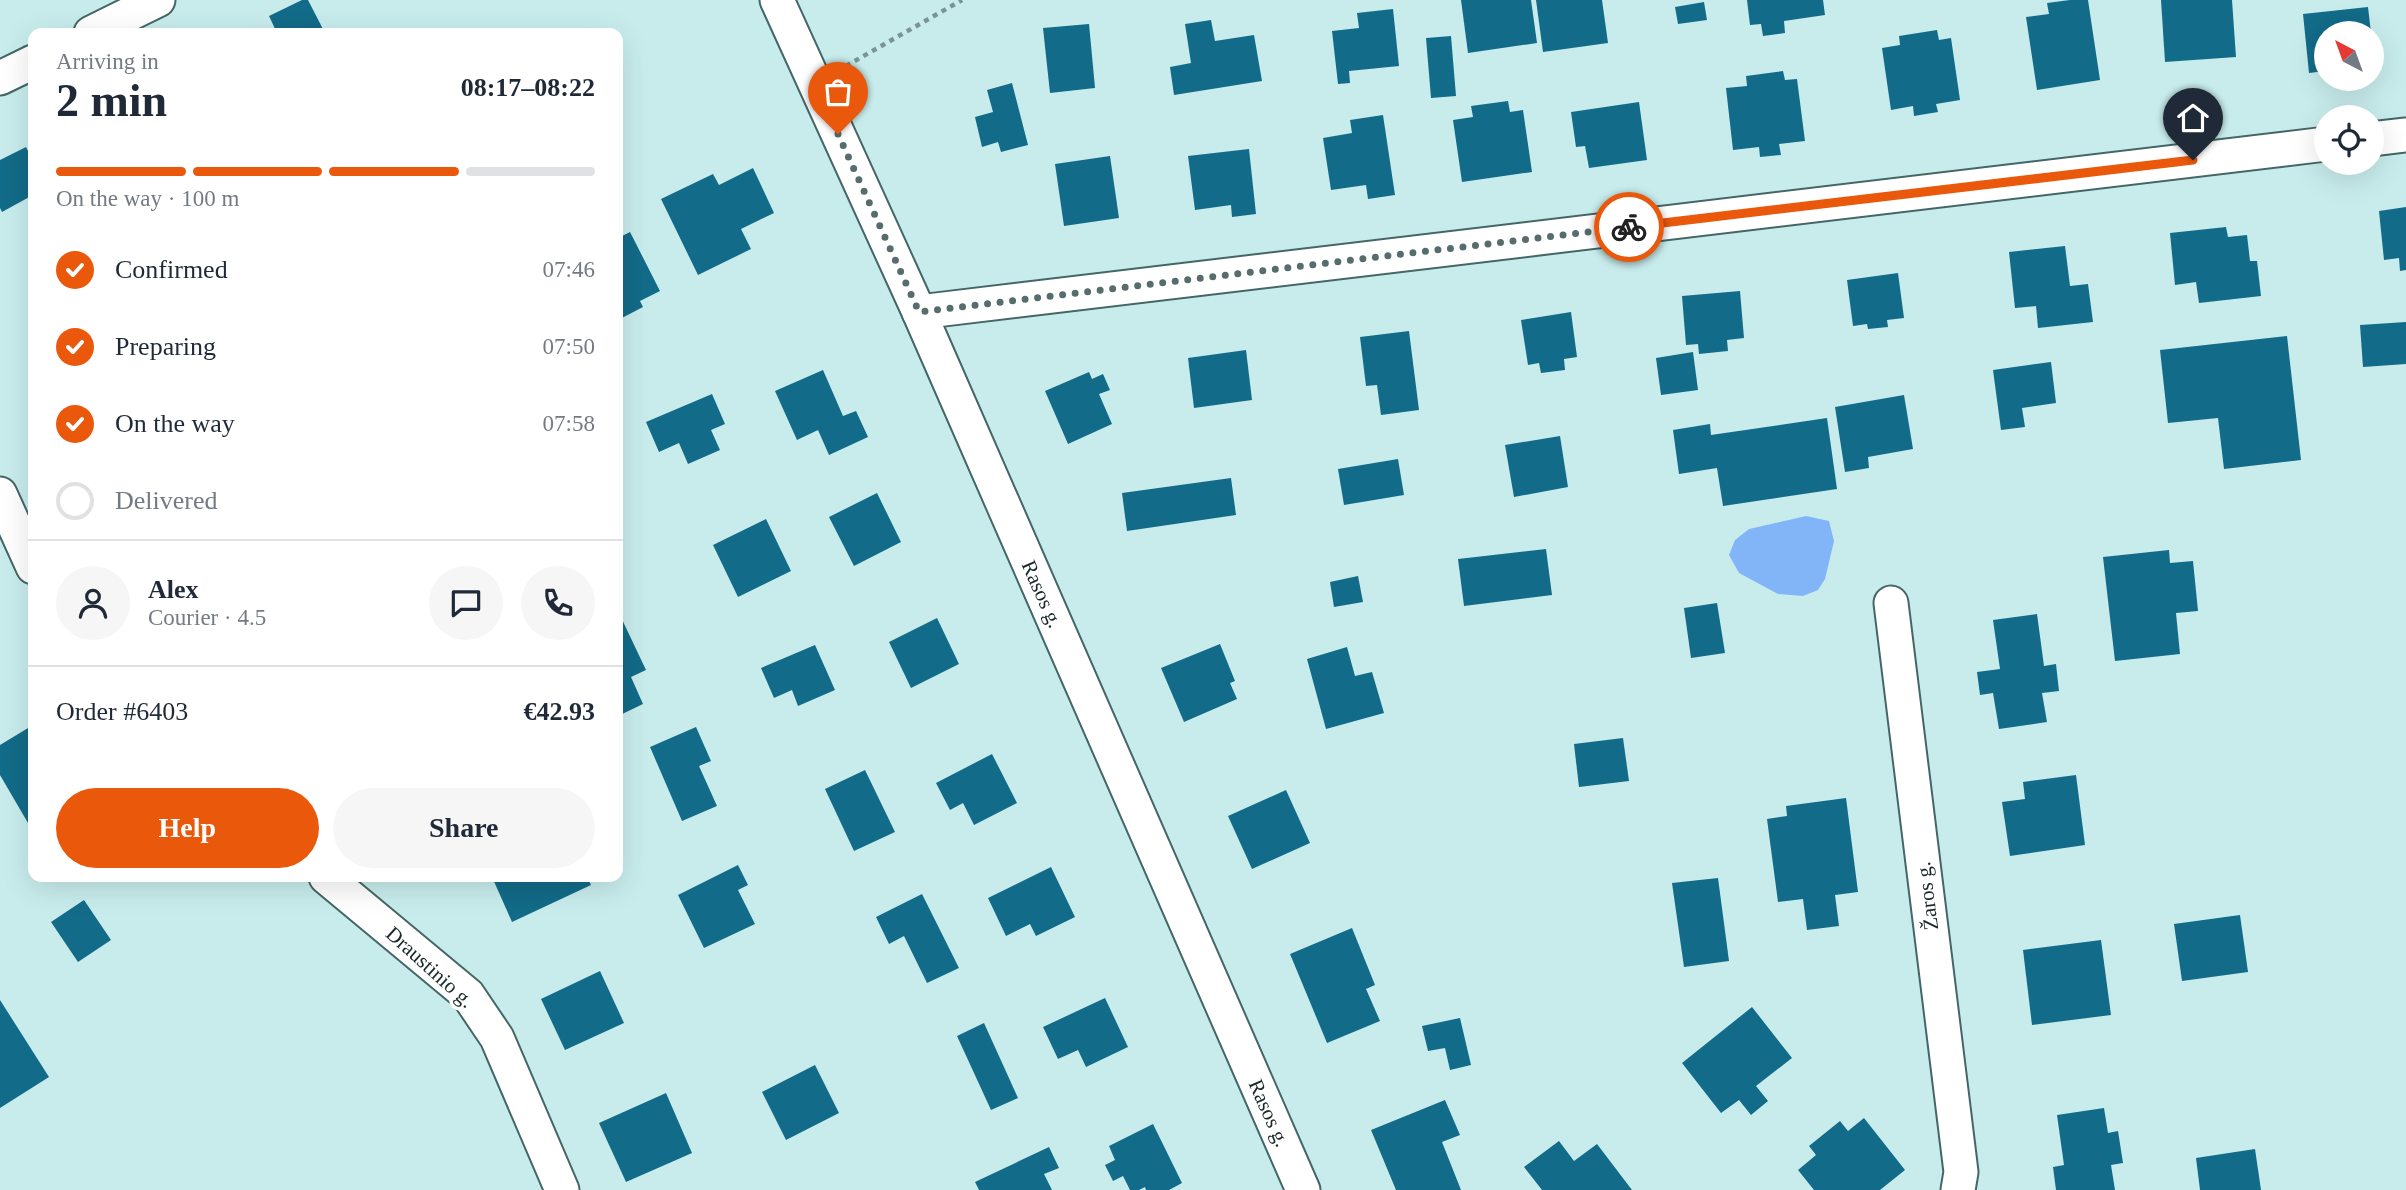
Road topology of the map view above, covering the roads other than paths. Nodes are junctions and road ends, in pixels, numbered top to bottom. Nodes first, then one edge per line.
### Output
1 (158, 0) edge
2 (776, 0) edge
3 (101, 28) edge
4 (28, 64) edge
5 (0, 78) edge
6 (2406, 135) edge
7 (2384, 138) edge
8 (2314, 145) edge
9 (919, 312) junction
10 (0, 494) edge
11 (28, 555) edge
12 (1891, 603) dead end
13 (332, 882) edge
14 (562, 1190) edge
15 (1303, 1190) edge
16 (1958, 1190) edge

1 - 3 street
2 - 9 street, Rasos g.
4 - 5 street
6 - 7 street
8 - 9 street
9 - 15 street, Rasos g.
10 - 11 street
12 - 16 street, Žaros g.
13 - 14 street, Draustinio g.

